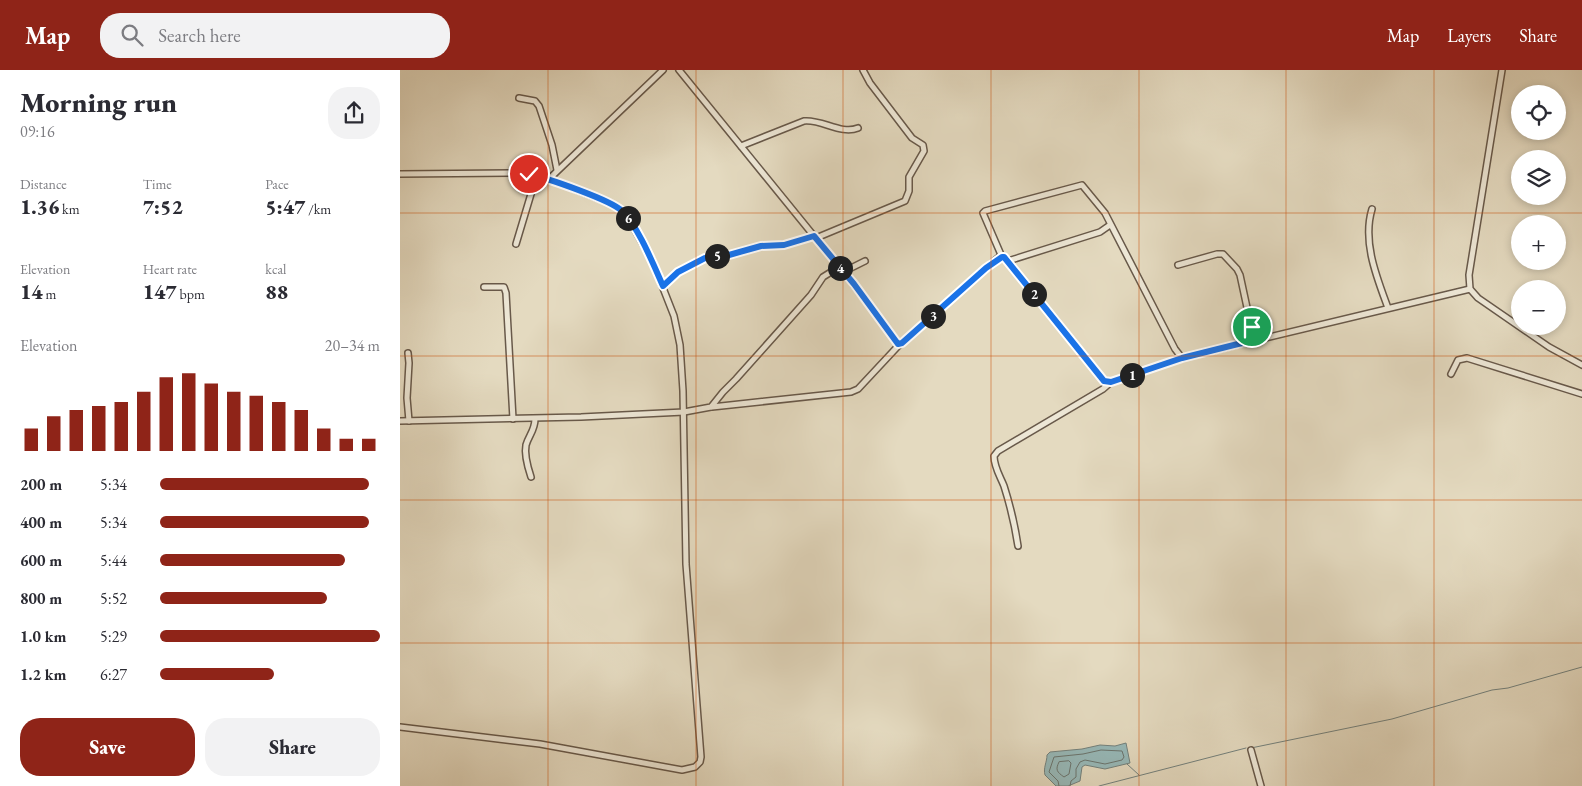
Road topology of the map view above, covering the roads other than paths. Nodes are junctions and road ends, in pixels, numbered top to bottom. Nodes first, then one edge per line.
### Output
1 (663, 70) edge
2 (679, 70) edge
3 (863, 70) edge
4 (1502, 70) edge
5 (519, 98) dead end
6 (858, 128) dead end
7 (741, 146) junction
8 (557, 170) junction
9 (400, 174) edge
10 (534, 175) junction
11 (549, 179) junction
12 (1372, 209) dead end
13 (1110, 225) junction
14 (815, 237) junction
15 (516, 244) dead end
16 (1002, 257) junction
17 (865, 261) dead end
18 (1008, 261) junction
19 (1178, 265) dead end
20 (839, 267) junction
21 (843, 272) junction
22 (663, 286) junction
23 (484, 287) dead end
24 (1470, 289) junction
25 (1388, 308) junction
26 (1254, 340) junction
27 (900, 344) junction
28 (408, 352) dead end
29 (1182, 358) junction
30 (1582, 365) edge
31 (1451, 374) dead end
32 (1111, 382) junction
33 (1582, 394) edge
34 (711, 407) junction
35 (684, 412) junction
36 (513, 419) junction
37 (536, 419) junction
38 (400, 421) edge
39 (409, 421) junction
40 (531, 477) dead end
41 (1018, 546) dead end
42 (400, 727) edge
43 (1251, 750) dead end
44 (1262, 786) edge

1 - 8 street
2 - 7 street
3 - 14 street
4 - 24 street
5 - 8 street
6 - 7 street
7 - 14 street
8 - 11 street
9 - 10 street
10 - 11 street
10 - 15 street
11 - 22 street
12 - 25 street
13 - 16 street
13 - 18 street
13 - 29 street
14 - 20 street
14 - 22 street
16 - 18 street
16 - 27 street
17 - 21 street
18 - 32 street
19 - 26 street
20 - 21 street
20 - 34 street
21 - 27 street
22 - 35 street
23 - 36 street
24 - 25 street
24 - 30 street
25 - 26 street
26 - 29 street
27 - 34 street
28 - 39 street
29 - 32 street
31 - 33 street
32 - 41 street
34 - 35 street
35 - 37 street
35 - 42 street
36 - 37 street
36 - 39 street
37 - 40 street
38 - 39 street
43 - 44 street

